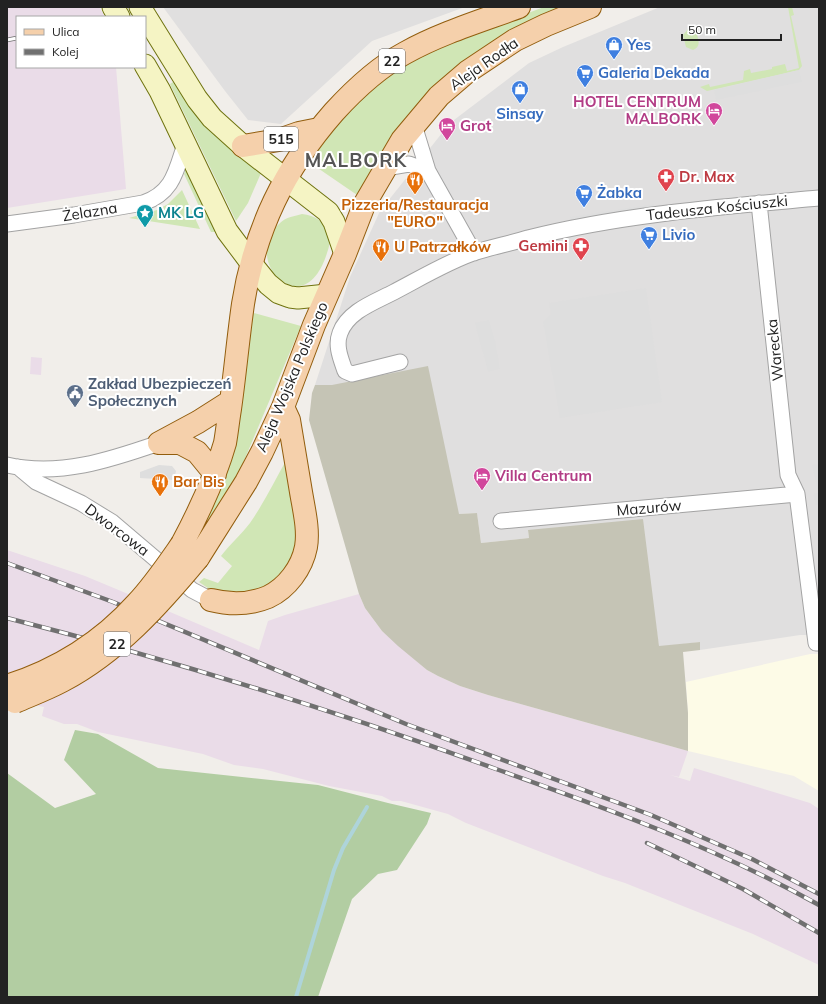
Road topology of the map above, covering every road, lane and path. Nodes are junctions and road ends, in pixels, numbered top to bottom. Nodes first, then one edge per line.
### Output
1 (113, 7) edge
2 (140, 7) edge
3 (519, 7) edge
4 (590, 7) edge
5 (118, 16) edge
6 (146, 16) edge
7 (146, 17) edge
8 (146, 67) edge
9 (414, 125) junction
10 (319, 129) junction
11 (185, 144) junction
12 (243, 146) junction
13 (385, 168) junction
14 (428, 171) junction
15 (285, 179) junction
16 (819, 198) edge
17 (759, 204) junction
18 (7, 224) edge
19 (474, 253) junction
20 (345, 254) junction
21 (251, 263) junction
22 (327, 296) junction
23 (400, 362) dead end
24 (231, 401) junction
25 (283, 407) junction
26 (159, 443) junction
27 (12, 466) edge
28 (215, 474) junction
29 (797, 494) junction
30 (501, 521) dead end
31 (190, 551) junction
32 (211, 600) joint
33 (819, 643) edge
34 (10, 697) edge

1 - 5 main road
2 - 6 main road, 515
3 - 10 main road, Aleja Rodła / 22
4 - 9 main road, Aleja Rodła / 22
7 - 12 main road, 515
8 - 11 main road
9 - 13 main road, Aleja Rodła / 22
9 - 14 street
10 - 12 main road, 515
10 - 15 main road, Aleja Rodła / 22
11 - 18 street, Żelazna
11 - 21 main road
12 - 15 main road, 515
13 - 14 street
13 - 20 main road, Aleja Rodła / 22
14 - 19 street
15 - 20 main road, 515
15 - 21 main road, 22
16 - 17 street, Tadeusza Kościuszki
17 - 19 street, Tadeusza Kościuszki
17 - 29 street, Warecka
19 - 23 street, Tadeusza Kościuszki
20 - 22 main road, 22
21 - 22 main road
21 - 24 main road, Aleja Wojska Polskiego / 22
22 - 25 main road, Aleja Wojska Polskiego / 22
24 - 26 main road
24 - 28 main road, Aleja Wojska Polskiego / 22
25 - 31 main road, Aleja Wojska Polskiego / 22
25 - 32 main road
26 - 27 street, Dworcowa
26 - 28 main road
27 - 32 street, Dworcowa
28 - 31 main road, Aleja Wojska Polskiego / 22
29 - 30 street, Mazurów
29 - 33 street, Warecka
31 - 34 main road, Aleja Wojska Polskiego / 22, bridge

